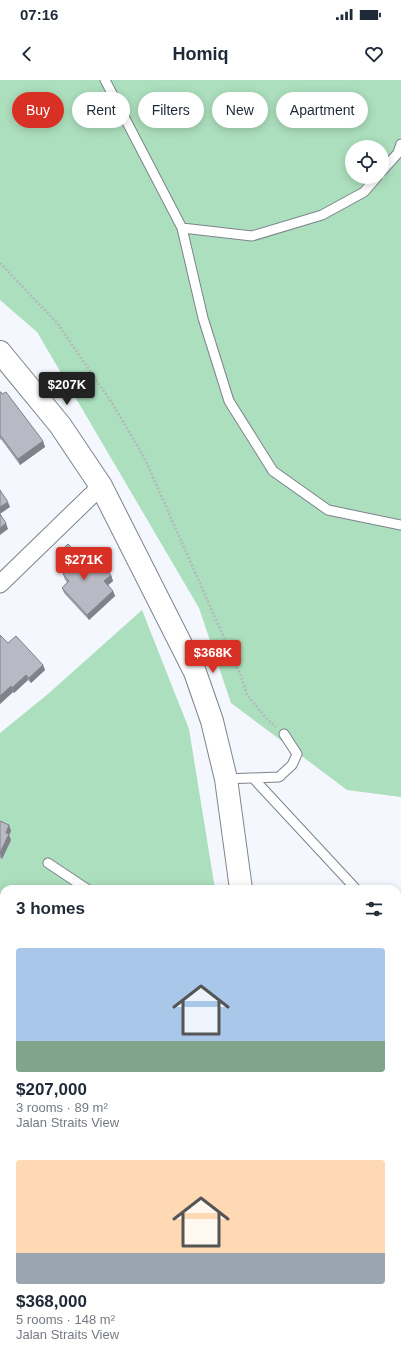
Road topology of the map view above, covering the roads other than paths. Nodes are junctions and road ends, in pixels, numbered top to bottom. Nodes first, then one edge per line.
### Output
1 (105, 80) edge
2 (401, 144) edge
3 (389, 163) edge
4 (371, 184) edge
5 (182, 228) junction
6 (0, 352) edge
7 (101, 486) junction
8 (401, 525) edge
9 (0, 584) edge
10 (284, 734) road end
11 (253, 778) junction
12 (226, 779) junction
13 (48, 863) dead end
14 (81, 885) edge
15 (241, 885) edge
16 (352, 885) edge

1 - 5 lane
2 - 3 lane
4 - 5 lane
5 - 8 lane
6 - 7 street
7 - 9 street
7 - 12 street
10 - 11 lane
11 - 12 lane
11 - 16 lane
12 - 15 street
13 - 14 lane

